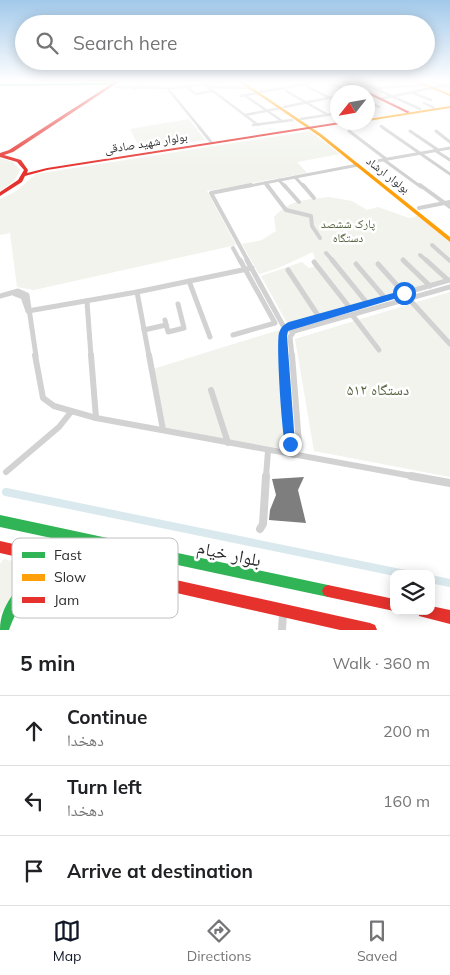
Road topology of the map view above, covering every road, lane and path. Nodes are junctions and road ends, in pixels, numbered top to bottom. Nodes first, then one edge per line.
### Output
1 (72, 110) edge
2 (78, 110) edge
3 (185, 110) edge
4 (239, 110) edge
5 (269, 110) edge
6 (285, 110) edge
7 (321, 110) edge
8 (403, 110) edge
9 (413, 110) edge
10 (427, 110) edge
11 (266, 111) junction
12 (408, 112) junction
13 (245, 115) junction
14 (328, 115) joint
15 (375, 118) edge
16 (375, 118) edge
17 (282, 121) junction
18 (305, 124) junction
19 (330, 124) edge
20 (330, 124) edge
21 (253, 125) dead end
22 (258, 125) junction
23 (330, 125) edge
24 (381, 126) dead end
25 (349, 131) dead end
26 (410, 132) dead end
27 (436, 132) dead end
28 (323, 134) junction
29 (211, 142) junction
30 (450, 142) edge
31 (182, 147) junction
32 (450, 148) edge
33 (437, 151) junction
34 (421, 153) junction
35 (14, 154) junction
36 (0, 156) edge
37 (385, 160) junction
38 (450, 160) edge
39 (371, 162) dead end
40 (358, 165) junction
41 (25, 171) junction
42 (450, 174) edge
43 (295, 177) junction
44 (279, 180) junction
45 (265, 183) junction
46 (0, 194) edge
47 (314, 198) dead end
48 (299, 202) dead end
49 (450, 202) edge
50 (445, 203) junction
51 (450, 207) edge
52 (419, 208) junction
53 (320, 238) dead end
54 (450, 238) edge
55 (432, 245) dead end
56 (232, 248) dead end
57 (326, 253) dead end
58 (420, 255) dead end
59 (404, 260) dead end
60 (450, 261) edge
61 (314, 262) dead end
62 (356, 264) dead end
63 (378, 264) dead end
64 (253, 269) junction
65 (245, 270) junction
66 (288, 270) dead end
67 (189, 281) junction
68 (449, 282) edge
69 (430, 286) junction
70 (137, 292) junction
71 (404, 293) junction
72 (0, 297) edge
73 (385, 298) junction
74 (409, 299) junction
75 (87, 302) dead end
76 (367, 303) junction
77 (178, 304) dead end
78 (350, 308) junction
79 (28, 312) junction
80 (353, 316) junction
81 (319, 317) junction
82 (285, 329) junction
83 (144, 330) junction
84 (294, 331) junction
85 (233, 335) dead end
86 (210, 337) dead end
87 (450, 344) edge
88 (379, 350) dead end
89 (211, 390) dead end
90 (71, 412) junction
91 (96, 418) junction
92 (163, 430) junction
93 (228, 443) junction
94 (268, 451) junction
95 (294, 455) junction
96 (6, 472) dead end
97 (450, 484) edge
98 (0, 521) edge
99 (260, 530) dead end
100 (80, 538) edge
101 (178, 559) edge
102 (178, 587) edge
103 (390, 604) edge
104 (12, 605) edge
105 (283, 610) junction
106 (435, 614) edge
107 (450, 617) edge
108 (359, 629) edge
109 (2, 630) edge
110 (282, 630) edge
111 (370, 630) edge

1 - 35 main road
2 - 35 main road
3 - 29 street
4 - 13 street
5 - 11 street
6 - 18 main road
7 - 14 street
8 - 12 main road
9 - 12 main road
10 - 16 main road
11 - 13 street
11 - 17 street
12 - 15 main road
13 - 22 street
14 - 18 street
17 - 18 street
17 - 22 street
18 - 19 main road, بولوار شهید صادقی
18 - 20 main road
18 - 28 main road, بولوار ارشاد
18 - 29 main road, بولوار شهید صادقی
18 - 31 main road, بولوار شهید صادقی
18 - 40 main road, بولوار ارشاد
21 - 22 street
23 - 28 main road
24 - 34 street
25 - 37 street
26 - 33 street
27 - 30 street
28 - 52 main road, بولوار ارشاد
29 - 31 main road, بولوار شهید صادقی
31 - 41 main road, بولوار شهید صادقی
32 - 33 street
33 - 34 street
33 - 38 street
34 - 37 street
34 - 42 street
35 - 36 main road
35 - 41 main road
37 - 39 street
37 - 50 street
40 - 43 street
40 - 54 main road, بولوار ارشاد
41 - 46 main road
43 - 44 street
43 - 47 street
44 - 45 street
44 - 48 street
45 - 53 street
45 - 64 street
49 - 50 street
50 - 51 street
50 - 52 street
52 - 54 main road, بولوار ارشاد
55 - 60 street
56 - 65 street
57 - 76 street
58 - 68 street
59 - 69 street
61 - 78 street
62 - 73 street
63 - 71 street
64 - 65 street
64 - 82 street
65 - 67 street
65 - 85 street
66 - 81 street
67 - 70 street
67 - 86 street
68 - 69 street
68 - 74 street
69 - 71 street
70 - 79 street
70 - 83 street
71 - 73 street
72 - 79 street
73 - 76 street
74 - 80 street
74 - 87 street
75 - 91 street
76 - 78 street
77 - 83 street
78 - 81 street
79 - 90 street
80 - 84 street
80 - 88 street
81 - 82 street
82 - 84 street
82 - 95 street
83 - 92 street
84 - 95 street
89 - 93 street
90 - 91 street
90 - 96 street
91 - 92 street
92 - 93 street
93 - 94 street
94 - 95 street
94 - 99 street
95 - 97 street
98 - 100 main road, بلوار خیام
101 - 103 main road, بلوار خیام
102 - 105 main road
104 - 109 main road
105 - 108 main road
105 - 110 street
106 - 107 main road
108 - 111 main road

